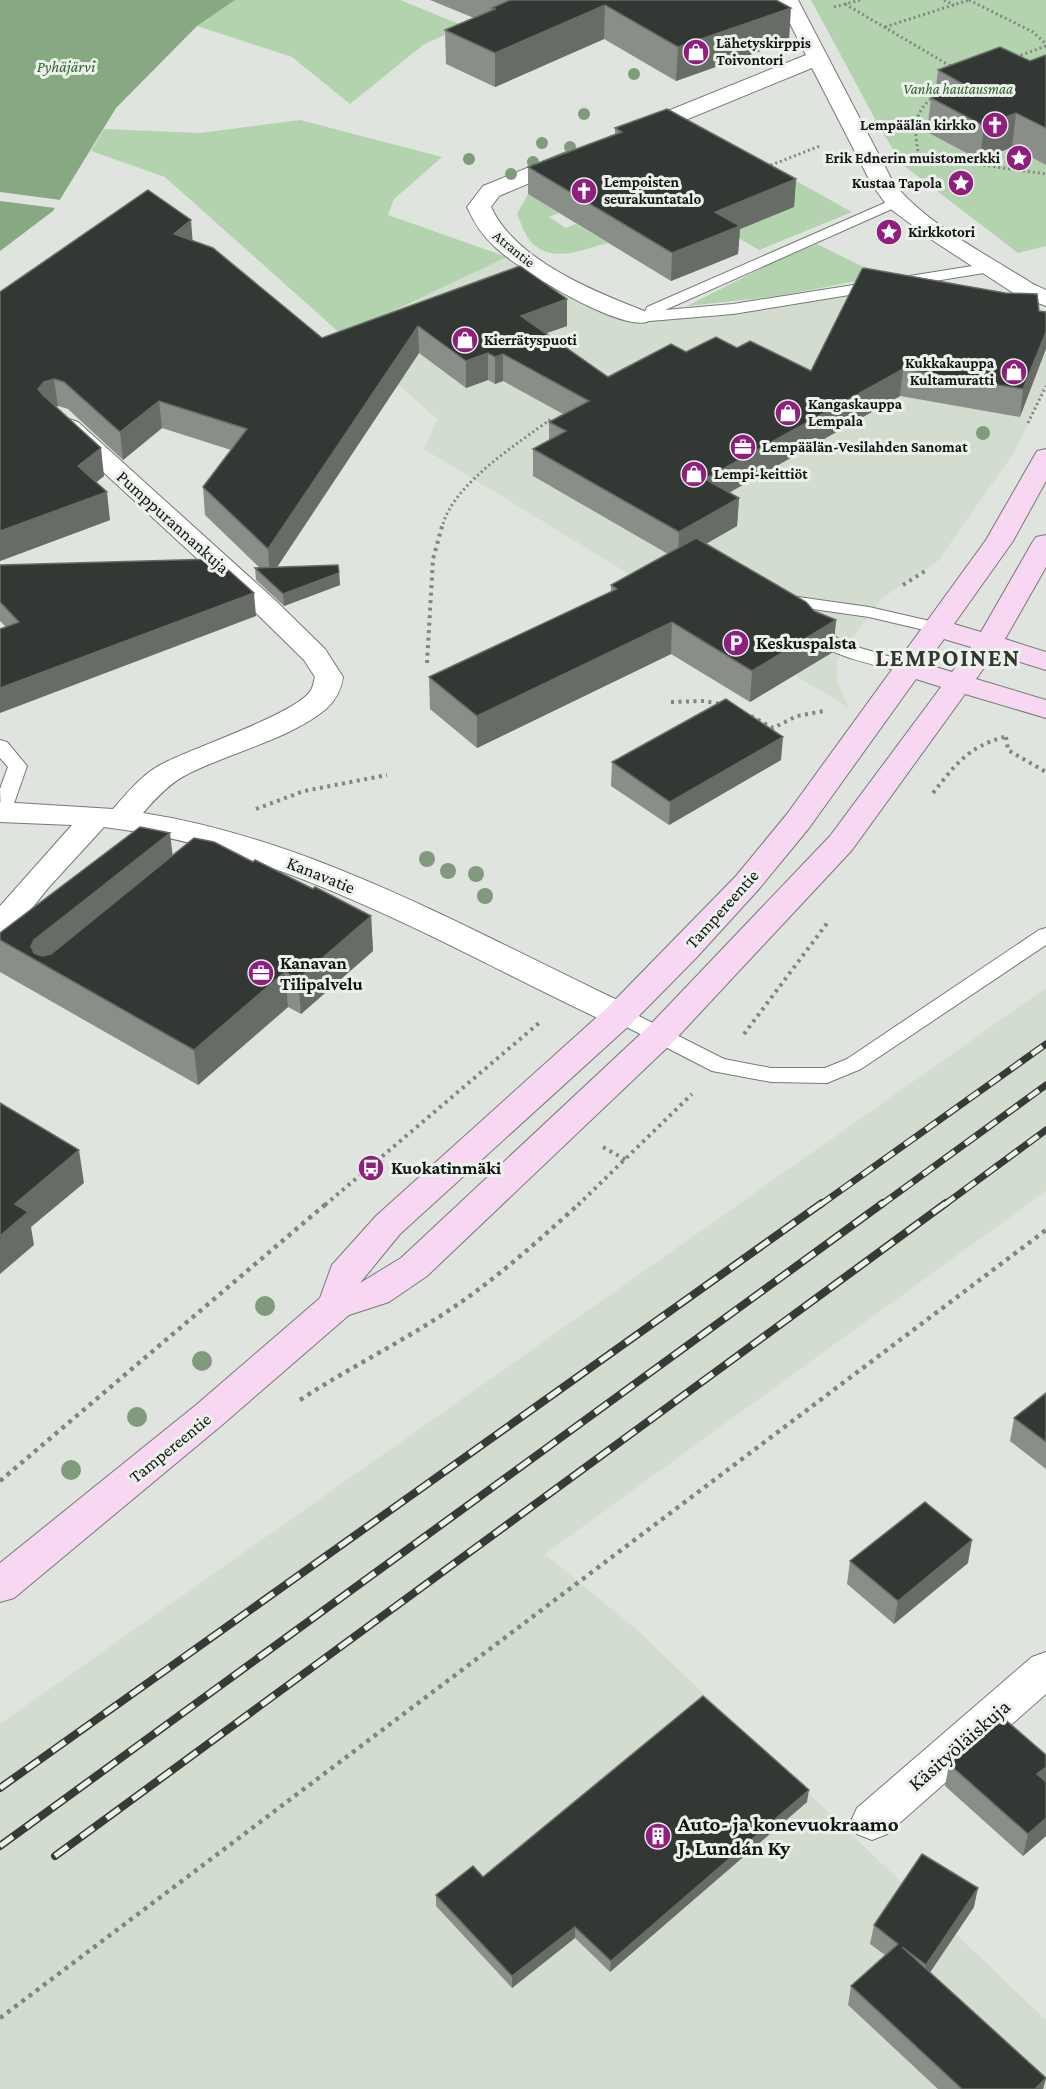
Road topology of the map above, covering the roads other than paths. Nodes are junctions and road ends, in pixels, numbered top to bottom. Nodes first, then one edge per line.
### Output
1 (788, 0) edge
2 (818, 58) junction
3 (615, 140) edge
4 (594, 148) edge
5 (896, 202) junction
6 (990, 268) junction
7 (1046, 276) edge
8 (1046, 299) edge
9 (638, 316) junction
10 (57, 416) edge
11 (1046, 457) edge
12 (1046, 543) edge
13 (937, 628) junction
14 (988, 642) junction
15 (1046, 661) edge
16 (909, 668) junction
17 (958, 683) junction
18 (1042, 708) edge
19 (0, 746) edge
20 (1, 812) edge
21 (108, 818) junction
22 (0, 927) edge
23 (1046, 935) edge
24 (620, 1015) junction
25 (659, 1036) junction
26 (336, 1305) junction
27 (0, 1586) edge
28 (1046, 1669) edge
29 (872, 1821) dead end

1 - 2 street
2 - 3 street
2 - 5 street
4 - 9 street, Atrantie
5 - 6 street
5 - 9 lane
6 - 7 street
6 - 8 street
6 - 9 lane
10 - 21 street, Pumppurannankuja
11 - 13 main road, Tampereentie
12 - 14 main road, Tampereentie
13 - 14 main road
13 - 16 main road, Tampereentie
13 - 16 lane
14 - 15 main road
14 - 17 main road, Tampereentie
16 - 17 main road
16 - 24 main road, Tampereentie
17 - 18 main road
17 - 25 main road, Tampereentie
19 - 20 lane
20 - 21 street, Kanavatie
21 - 22 street
21 - 24 street, Kanavatie
23 - 25 lane
24 - 25 lane
24 - 26 main road, Tampereentie
25 - 26 main road, Tampereentie
26 - 27 main road, Tampereentie
28 - 29 street, Käsityöläiskuja

